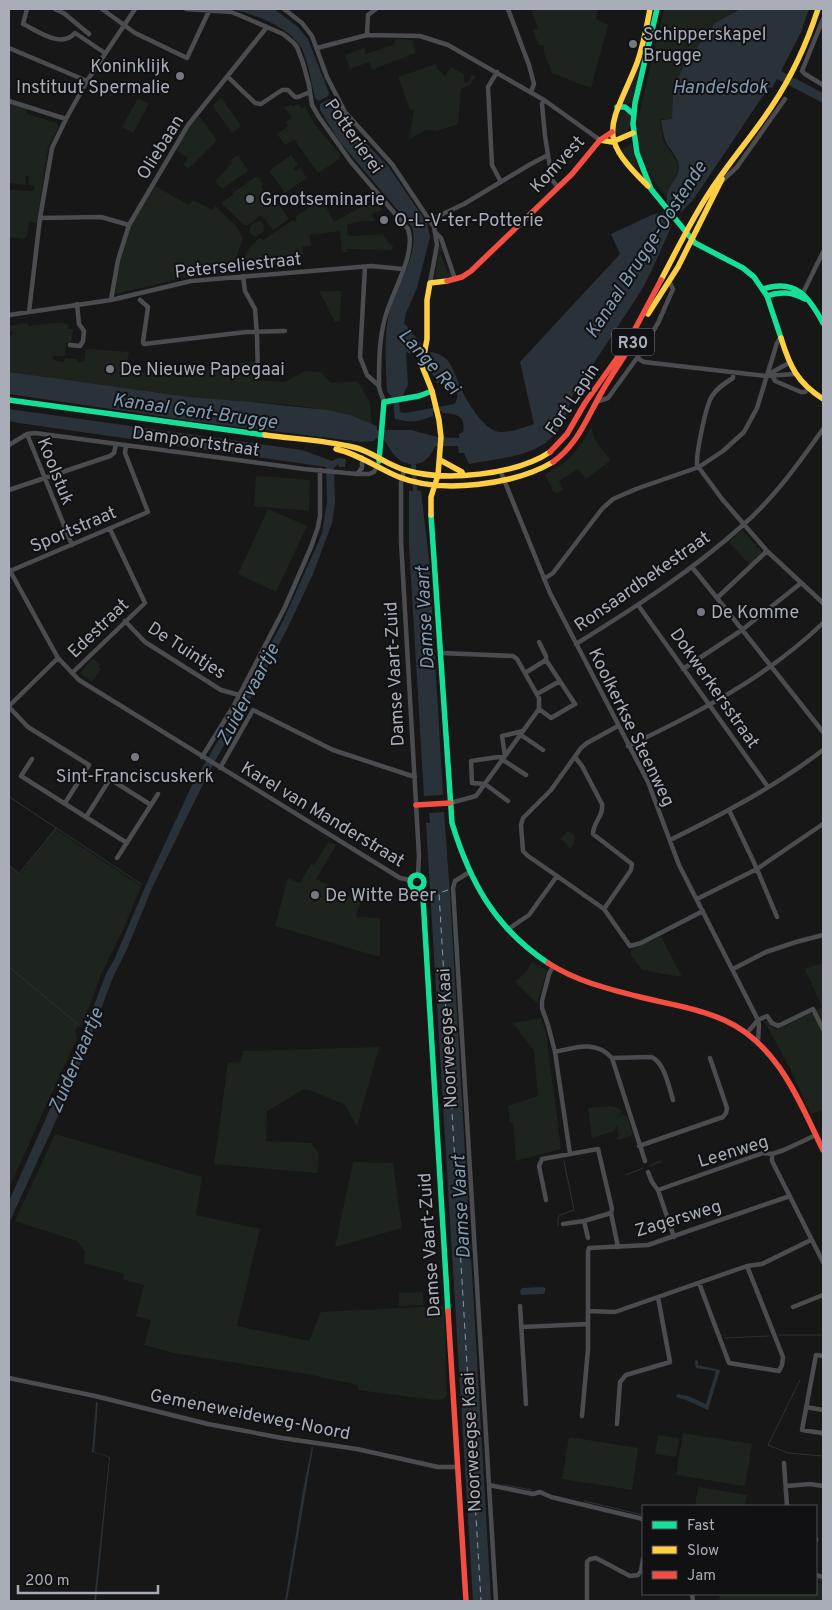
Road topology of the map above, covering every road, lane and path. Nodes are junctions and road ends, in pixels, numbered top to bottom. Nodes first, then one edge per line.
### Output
1 (27, 9) edge
2 (55, 9) edge
3 (102, 9) edge
4 (135, 9) edge
5 (186, 9) edge
6 (284, 9) edge
7 (376, 9) edge
8 (508, 9) edge
9 (650, 9) edge
10 (657, 9) edge
11 (818, 9) edge
12 (209, 11) junction
13 (823, 19) edge
14 (123, 26) junction
15 (266, 29) junction
16 (89, 34) dead end
17 (367, 35) junction
18 (648, 39) junction
19 (9, 48) edge
20 (317, 48) junction
21 (105, 53) junction
22 (497, 72) junction
23 (228, 77) junction
24 (87, 81) junction
25 (823, 85) edge
26 (310, 92) junction
27 (531, 92) junction
28 (785, 98) dead end
29 (544, 100) junction
30 (9, 101) edge
31 (618, 107) junction
32 (634, 114) junction
33 (66, 119) junction
34 (612, 132) junction
35 (633, 133) junction
36 (600, 140) junction
37 (614, 142) junction
38 (548, 155) junction
39 (725, 169) junction
40 (732, 173) junction
41 (501, 182) junction
42 (720, 183) junction
43 (558, 187) junction
44 (651, 189) junction
45 (40, 218) junction
46 (430, 220) junction
47 (129, 225) junction
48 (686, 232) junction
49 (436, 233) junction
50 (692, 240) junction
51 (823, 255) edge
52 (365, 267) junction
53 (403, 269) junction
54 (243, 276) junction
55 (455, 279) junction
56 (669, 281) junction
57 (430, 282) junction
58 (763, 289) junction
59 (802, 295) junction
60 (767, 296) junction
61 (111, 300) junction
62 (140, 300) dead end
63 (77, 304) junction
64 (29, 312) junction
65 (9, 315) edge
66 (823, 322) edge
67 (256, 331) junction
68 (285, 331) dead end
69 (781, 338) junction
70 (70, 345) dead end
71 (637, 358) junction
72 (789, 363) junction
73 (733, 373) junction
74 (795, 374) junction
75 (769, 376) junction
76 (258, 377) dead end
77 (378, 385) junction
78 (808, 389) junction
79 (432, 391) junction
80 (823, 399) edge
81 (9, 400) edge
82 (384, 402) junction
83 (596, 402) junction
84 (9, 404) edge
85 (823, 429) edge
86 (27, 434) junction
87 (116, 444) junction
88 (9, 445) edge
89 (126, 445) junction
90 (362, 456) junction
91 (380, 456) junction
92 (440, 460) junction
93 (378, 465) junction
94 (699, 467) junction
95 (323, 470) junction
96 (500, 470) junction
97 (411, 472) junction
98 (357, 474) junction
99 (438, 475) junction
100 (463, 475) junction
101 (44, 478) junction
102 (402, 478) junction
103 (503, 479) junction
104 (434, 484) junction
105 (9, 490) edge
106 (744, 525) junction
107 (110, 528) junction
108 (72, 545) junction
109 (767, 552) junction
110 (692, 567) junction
111 (9, 570) edge
112 (544, 579) junction
113 (801, 583) junction
114 (717, 598) junction
115 (823, 603) edge
116 (638, 605) junction
117 (125, 621) junction
118 (823, 623) edge
119 (742, 630) junction
120 (539, 642) dead end
121 (576, 644) junction
122 (441, 653) junction
123 (58, 658) junction
124 (546, 660) junction
125 (771, 666) junction
126 (683, 669) junction
127 (72, 673) junction
128 (524, 673) junction
129 (560, 681) junction
130 (537, 694) junction
131 (239, 695) junction
132 (710, 706) junction
133 (9, 707) edge
134 (539, 709) junction
135 (618, 726) junction
136 (823, 732) edge
137 (522, 733) junction
138 (628, 746) junction
139 (543, 750) dead end
140 (823, 750) edge
141 (202, 757) junction
142 (575, 757) junction
143 (504, 758) junction
144 (32, 759) dead end
145 (218, 767) junction
146 (526, 775) dead end
147 (415, 777) junction
148 (485, 784) junction
149 (768, 788) junction
150 (158, 794) dead end
151 (508, 801) dead end
152 (65, 803) junction
153 (450, 803) junction
154 (151, 805) junction
155 (416, 805) junction
156 (729, 810) junction
157 (86, 817) junction
158 (823, 824) edge
159 (670, 840) junction
160 (127, 843) junction
161 (117, 858) dead end
162 (757, 868) junction
163 (468, 873) junction
164 (418, 875) junction
165 (557, 876) junction
166 (410, 880) junction
167 (418, 888) junction
168 (697, 899) junction
169 (604, 909) junction
170 (703, 911) junction
171 (777, 917) dead end
172 (507, 930) junction
173 (823, 935) edge
174 (553, 966) junction
175 (733, 969) junction
176 (758, 1020) junction
177 (823, 1029) edge
178 (747, 1033) junction
179 (758, 1041) junction
180 (555, 1052) junction
181 (612, 1058) junction
182 (710, 1058) dead end
183 (673, 1100) dead end
184 (816, 1135) junction
185 (639, 1146) junction
186 (823, 1150) edge
187 (570, 1154) junction
188 (772, 1154) junction
189 (645, 1162) dead end
190 (648, 1172) dead end
191 (658, 1190) junction
192 (790, 1196) junction
193 (546, 1200) dead end
194 (611, 1213) junction
195 (584, 1221) junction
196 (564, 1224) dead end
197 (674, 1237) junction
198 (588, 1238) dead end
199 (811, 1240) junction
200 (618, 1247) junction
201 (823, 1262) edge
202 (747, 1266) junction
203 (699, 1283) junction
204 (823, 1295) edge
205 (658, 1297) junction
206 (520, 1306) dead end
207 (793, 1307) dead end
208 (588, 1311) junction
209 (588, 1324) junction
210 (522, 1328) junction
211 (823, 1356) edge
212 (9, 1378) edge
213 (526, 1404) dead end
214 (806, 1407) junction
215 (823, 1410) edge
216 (582, 1416) dead end
217 (617, 1424) dead end
218 (823, 1432) edge
219 (784, 1463) dead end
220 (457, 1467) junction
221 (489, 1485) junction
222 (786, 1486) junction
223 (823, 1486) edge
224 (787, 1505) edge
225 (642, 1519) edge
226 (642, 1571) edge
227 (466, 1601) edge
228 (496, 1601) edge
229 (587, 1601) edge

1 - 21 street
2 - 16 street
3 - 14 street
4 - 14 street
5 - 12 street, Potterierei
6 - 20 street
7 - 17 street
8 - 27 street
9 - 18 main road, Komvest
10 - 18 main road, Komvest
11 - 39 main road, R30
12 - 14 street
12 - 15 street, Potterierei
13 - 25 street
14 - 21 street
15 - 23 street, Oliebaan
15 - 26 street, Potterierei
17 - 20 street
17 - 22 street
18 - 31 main road, Komvest
18 - 32 main road, Komvest
19 - 24 street
20 - 46 street
21 - 24 street
22 - 27 street
22 - 41 street
23 - 26 street
23 - 47 street, Oliebaan
24 - 33 street
26 - 53 street, Potterierei
27 - 29 street
28 - 40 street
29 - 36 street
29 - 38 street
30 - 33 street
31 - 32 main road
31 - 34 main road, Komvest
32 - 35 main road, Komvest
33 - 45 street
34 - 36 main road
34 - 37 main road, Komvest
35 - 37 main road
35 - 44 main road, Komvest
36 - 37 main road, Komvest
36 - 43 main road, Komvest
37 - 44 main road, Komvest
38 - 41 street
38 - 43 street
39 - 40 street
39 - 42 main road, R30
39 - 48 main road, R30
40 - 42 street
41 - 46 street
42 - 50 main road, R30
43 - 55 main road, Komvest
44 - 48 main road, Komvest
45 - 47 street
45 - 64 street
46 - 49 street
47 - 61 street, Oliebaan
48 - 50 main road, Komvest
48 - 96 main road, Fort Lapin / R30
49 - 55 street
49 - 57 street
50 - 56 main road, Fort Lapin / R30
50 - 58 main road
51 - 59 street
52 - 53 street, Peterseliestraat
52 - 54 street, Peterseliestraat
52 - 77 street
53 - 77 street, Potterierei
54 - 61 street, Peterseliestraat
54 - 67 street
55 - 57 main road, Komvest
56 - 71 street, Fort Lapin
56 - 83 main road, Fort Lapin / R30
57 - 79 main road
58 - 59 main road
58 - 60 main road
59 - 60 main road
59 - 66 main road
60 - 69 main road
61 - 63 street, Peterseliestraat
62 - 67 street
63 - 64 street, Peterseliestraat
63 - 70 street
64 - 65 street, Peterseliestraat
67 - 68 street
67 - 76 street
69 - 72 main road
69 - 75 street
71 - 73 street
71 - 83 street
72 - 74 main road
72 - 75 street
73 - 75 street
73 - 94 street
74 - 75 street
74 - 78 main road
75 - 78 street
75 - 94 street
77 - 82 street, Potterierei
78 - 80 main road
79 - 82 main road
79 - 92 main road
81 - 91 main road, R30
82 - 91 main road, Potterierei
83 - 103 main road, Fort Lapin / R30
84 - 90 main road, R30
85 - 106 street, Ronsaardbekestraat
86 - 87 street, Dampoortstraat
86 - 88 street
86 - 101 street, Koolstuk
87 - 89 street, Dampoortstraat
87 - 101 street
89 - 95 street, Dampoortstraat
89 - 107 street, Sportstraat
90 - 93 main road, R30
90 - 98 street
91 - 93 main road, Potterierei
91 - 97 main road, R30
92 - 99 main road
92 - 100 main road
93 - 98 street, Dampoortstraat
93 - 102 main road, R30
94 - 106 street
94 - 112 street
95 - 98 street, Dampoortstraat
95 - 131 street
96 - 100 main road, Fort Lapin / R30
96 - 103 street, Koolkerkse Steenweg
97 - 99 main road, R30
97 - 102 street, Damse Vaart-Zuid
99 - 100 main road, Fort Lapin / R30
99 - 104 main road
101 - 105 street
101 - 108 street, Koolstuk
102 - 104 main road, R30
102 - 147 street, Damse Vaart-Zuid
103 - 104 main road, Fort Lapin / R30
103 - 112 street, Koolkerkse Steenweg
104 - 122 main road
106 - 109 street
106 - 110 street, Ronsaardbekestraat
107 - 108 street, Sportstraat
107 - 117 street, Edestraat
108 - 111 street, Sportstraat
109 - 113 street
109 - 114 street
110 - 114 street
110 - 116 street, Ronsaardbekestraat
111 - 123 street, Karel van Manderstraat
112 - 121 street, Koolkerkse Steenweg
113 - 115 street
113 - 119 street
114 - 119 street
116 - 121 street, Ronsaardbekestraat
116 - 126 street, Dokwerkersstraat
117 - 127 street, Edestraat
117 - 131 street, De Tuintjes
118 - 125 street
119 - 125 street
119 - 126 street
120 - 124 street
121 - 135 street, Koolkerkse Steenweg
122 - 128 street
122 - 153 main road
123 - 127 street, Karel van Manderstraat
123 - 133 street
124 - 128 street
124 - 129 street
125 - 132 street
125 - 136 street
126 - 132 street, Dokwerkersstraat
127 - 141 street, Karel van Manderstraat
128 - 130 street
129 - 130 street
129 - 134 street
130 - 134 street
131 - 141 street
132 - 138 street
132 - 149 street, Dokwerkersstraat
133 - 152 street
134 - 137 street
135 - 138 street, Koolkerkse Steenweg
135 - 142 street
137 - 139 street
137 - 143 street
137 - 143 street
138 - 159 street, Koolkerkse Steenweg
140 - 149 street
141 - 145 street, Karel van Manderstraat
142 - 165 street
142 - 169 street
143 - 146 street
143 - 148 street
143 - 148 street
144 - 152 street
145 - 147 street
145 - 166 street, Karel van Manderstraat
147 - 155 street, Damse Vaart-Zuid
148 - 151 street
148 - 153 street
149 - 156 street
150 - 154 street
152 - 157 street
153 - 155 main road
153 - 163 main road
154 - 157 street
154 - 160 street
155 - 164 street, Damse Vaart-Zuid
156 - 159 street
156 - 162 street
157 - 160 street
158 - 162 street
159 - 168 street, Koolkerkse Steenweg
160 - 161 street
162 - 168 street
162 - 171 street
163 - 172 main road
163 - 221 street, Noorweegse Kaai
164 - 166 main road
164 - 167 main road
165 - 169 street
165 - 172 street
166 - 167 main road
167 - 220 main road, Damse Vaart-Zuid
168 - 170 street, Koolkerkse Steenweg
169 - 170 street
170 - 175 street, Koolkerkse Steenweg
172 - 174 main road
173 - 175 street
174 - 178 main road
174 - 180 street
175 - 176 street, Koolkerkse Steenweg
176 - 177 street
176 - 178 street
176 - 179 street, Koolkerkse Steenweg
178 - 179 main road
179 - 184 main road
180 - 181 street
180 - 187 street
181 - 183 street
181 - 185 street
182 - 185 street
184 - 186 main road
184 - 188 street, Leenweg
185 - 189 street
187 - 193 street
187 - 194 street
188 - 191 street, Leenweg
188 - 192 street
190 - 191 street
191 - 197 street
192 - 197 street, Zagersweg
192 - 199 street
194 - 195 street
194 - 200 street
195 - 196 street
195 - 198 street
197 - 200 street, Zagersweg
199 - 201 street
199 - 202 street
200 - 208 street, Zagersweg
202 - 203 street
202 - 203 street
203 - 205 street
204 - 207 street
205 - 208 street
205 - 217 street
206 - 210 street
208 - 209 street, Zagersweg
209 - 210 street
209 - 216 street, Zagersweg
210 - 213 street
211 - 214 street
212 - 220 street, Gemeneweideweg-Noord
214 - 215 street
214 - 218 street
219 - 222 street
220 - 227 main road, Damse Vaart-Zuid
221 - 225 street
221 - 228 street, Noorweegse Kaai
222 - 223 street
222 - 224 street
226 - 229 street

